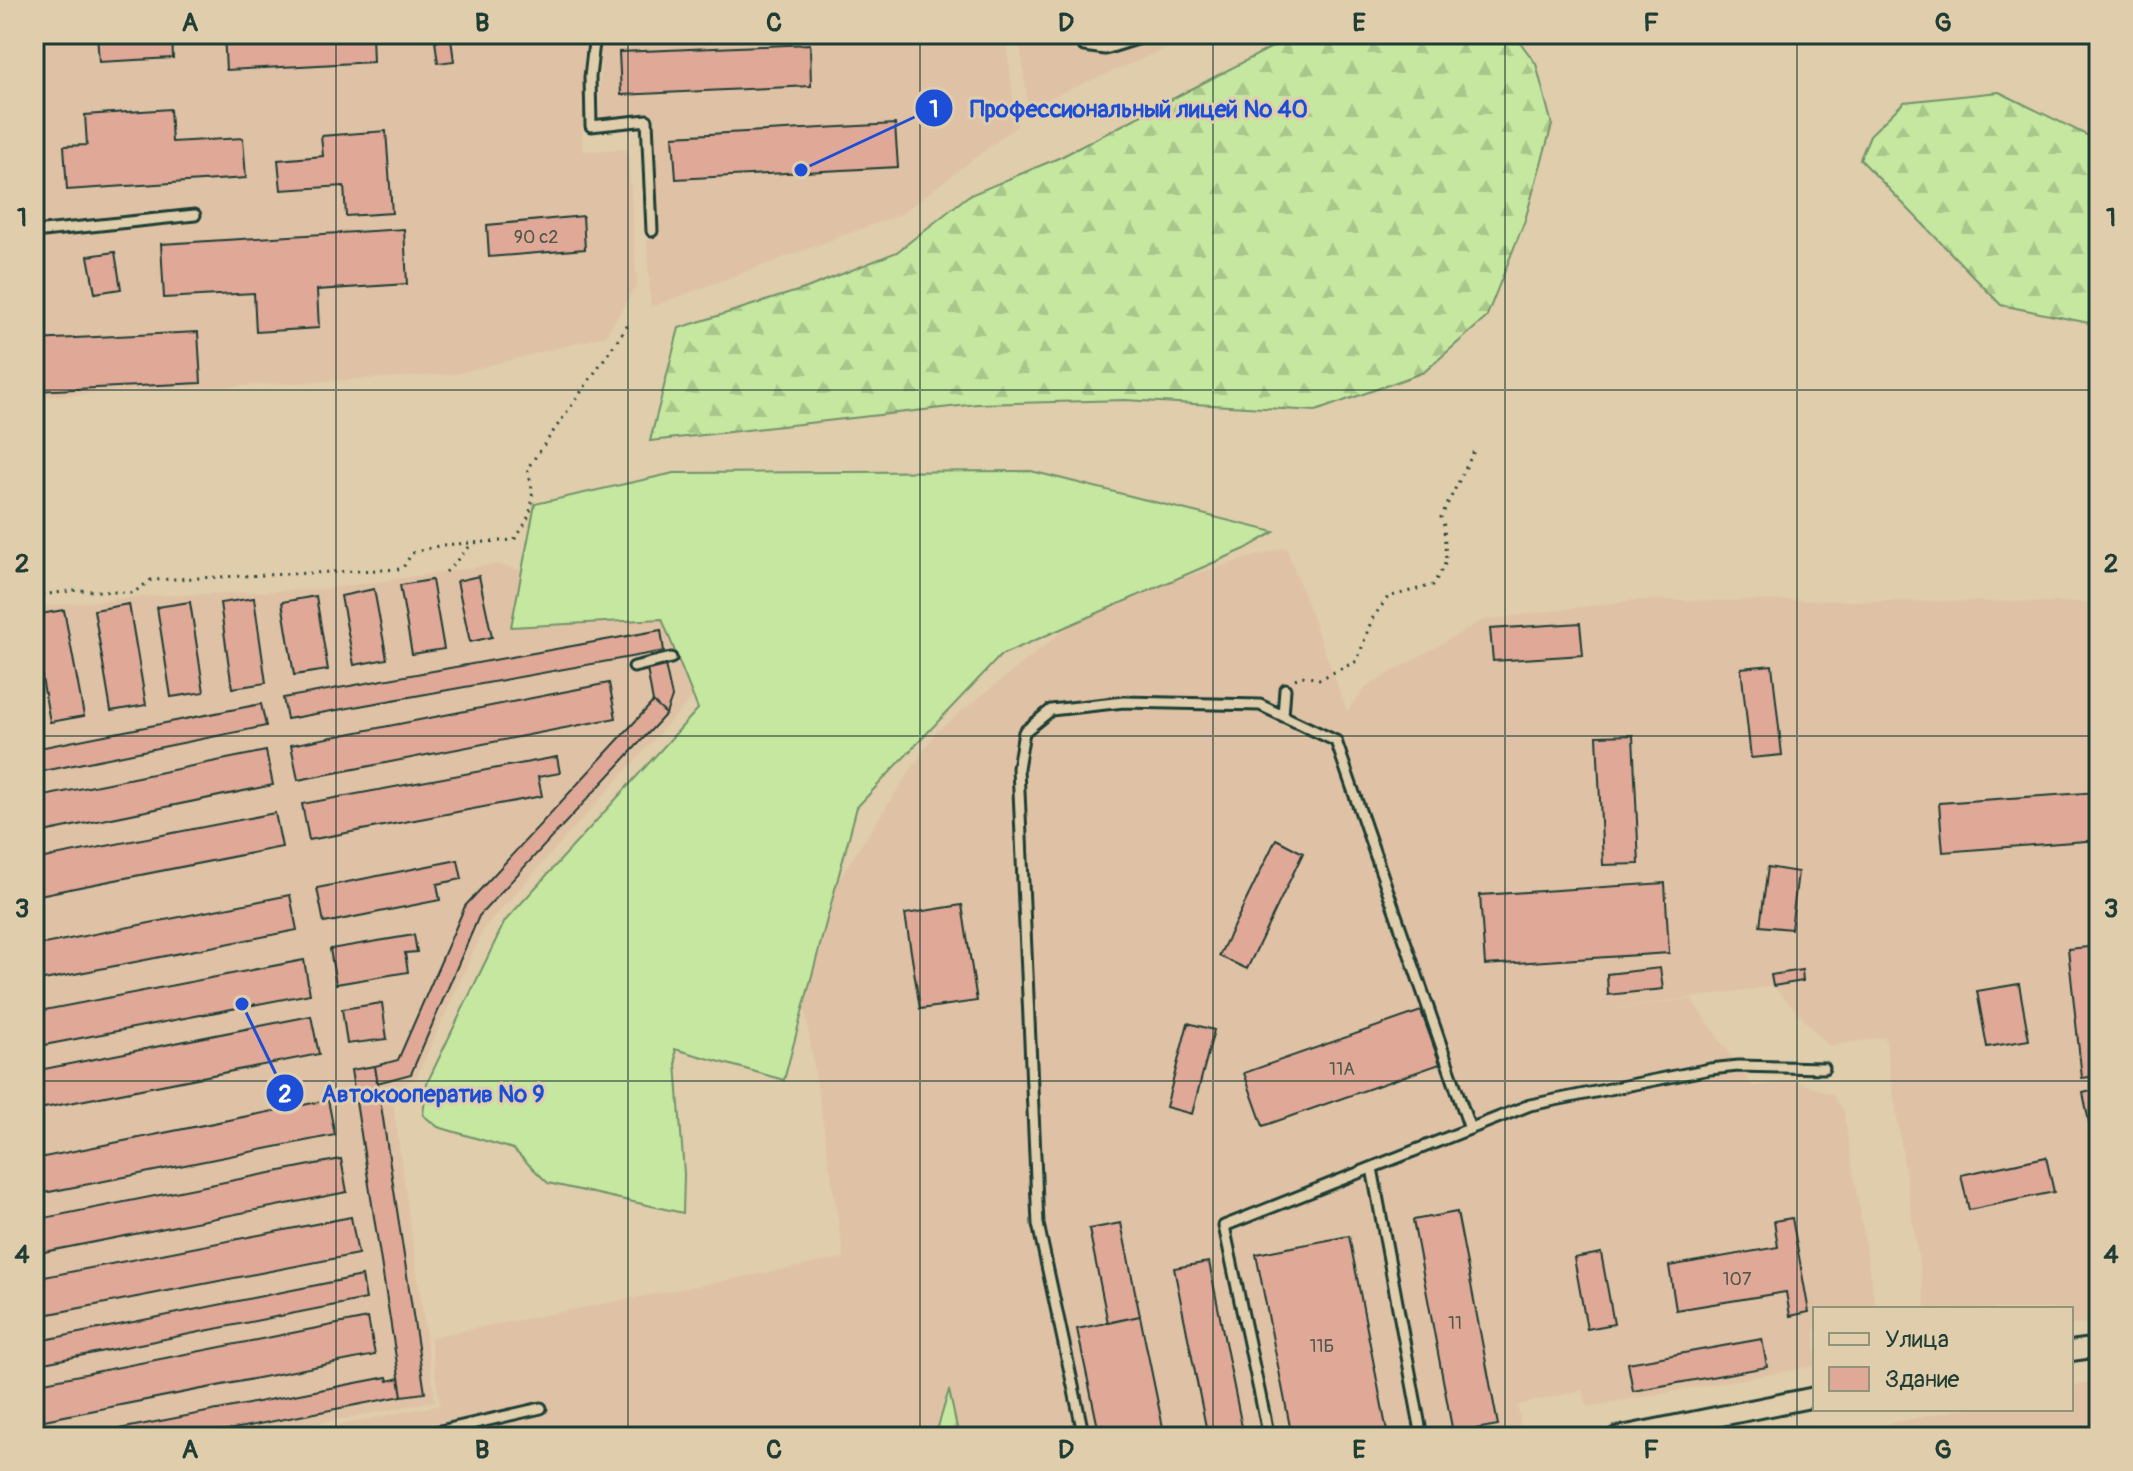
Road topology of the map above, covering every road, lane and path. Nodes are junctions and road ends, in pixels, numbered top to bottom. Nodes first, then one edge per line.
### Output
1 (595, 34) edge
2 (1079, 34) edge
3 (1153, 34) edge
4 (195, 215) dead end
5 (652, 231) dead end
6 (34, 232) edge
7 (628, 325) dead end
8 (1476, 447) dead end
9 (472, 544) junction
10 (446, 572) dead end
11 (34, 596) edge
12 (671, 658) dead end
13 (634, 667) dead end
14 (1285, 689) joint
15 (1283, 716) junction
16 (1824, 1068) dead end
17 (1470, 1129) junction
18 (1372, 1168) junction
19 (2099, 1347) edge
20 (2073, 1351) edge
21 (1813, 1397) edge
22 (541, 1408) dead end
23 (414, 1437) edge
24 (1084, 1437) edge
25 (1269, 1437) edge
26 (1422, 1437) edge
27 (1617, 1437) edge

1 - 5 lane
2 - 3 lane
4 - 6 lane
7 - 9 path
8 - 14 path
9 - 10 path
9 - 11 path
12 - 13 lane
14 - 15 lane
15 - 17 lane
15 - 24 lane
16 - 17 lane
17 - 18 lane
18 - 25 lane
18 - 26 lane
19 - 20 street
21 - 27 street
22 - 23 lane

